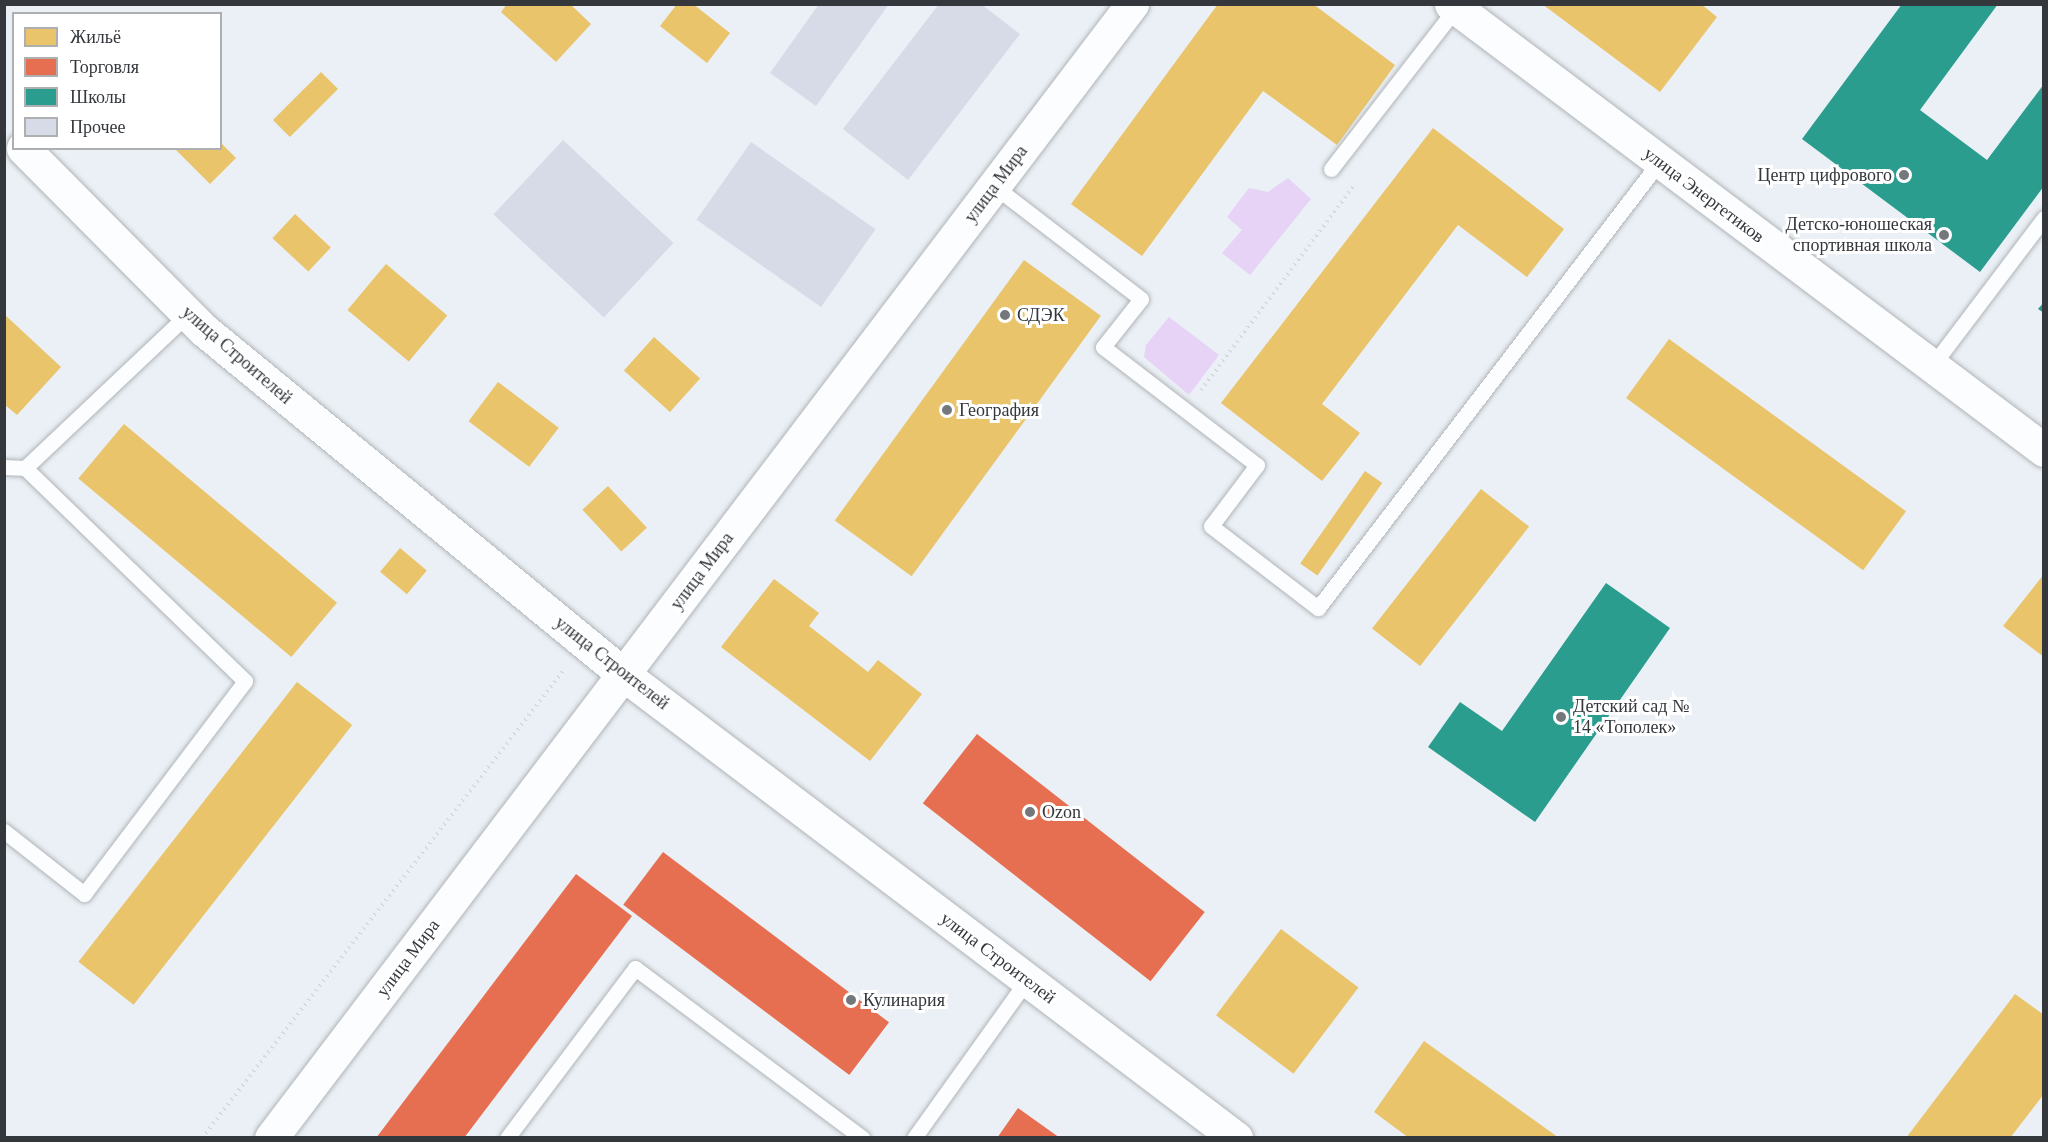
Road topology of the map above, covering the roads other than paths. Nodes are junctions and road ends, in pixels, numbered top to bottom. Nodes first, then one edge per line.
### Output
1 (1132, 4) edge
2 (1454, 6) edge
3 (25, 150) edge
4 (1660, 161) junction
5 (1331, 169) dead end
6 (994, 186) junction
7 (2043, 218) edge
8 (188, 314) junction
9 (1932, 366) junction
10 (2043, 450) edge
11 (4, 467) edge
12 (25, 468) junction
13 (623, 674) junction
14 (4, 831) edge
15 (1027, 980) junction
16 (271, 1137) edge
17 (507, 1137) edge
18 (862, 1137) edge
19 (914, 1137) edge
20 (1236, 1137) edge

1 - 6 street, улица Мира
2 - 4 street, улица Энергетиков
2 - 5 lane
3 - 8 street, улица Строителей
4 - 6 lane
4 - 9 street, улица Энергетиков
6 - 13 street, улица Мира
7 - 9 lane
8 - 12 lane
8 - 13 street, улица Строителей
9 - 10 street, улица Энергетиков
11 - 12 lane
12 - 14 lane
13 - 15 street, улица Строителей
13 - 16 street, улица Мира
15 - 19 lane
15 - 20 street, улица Строителей
17 - 18 lane

